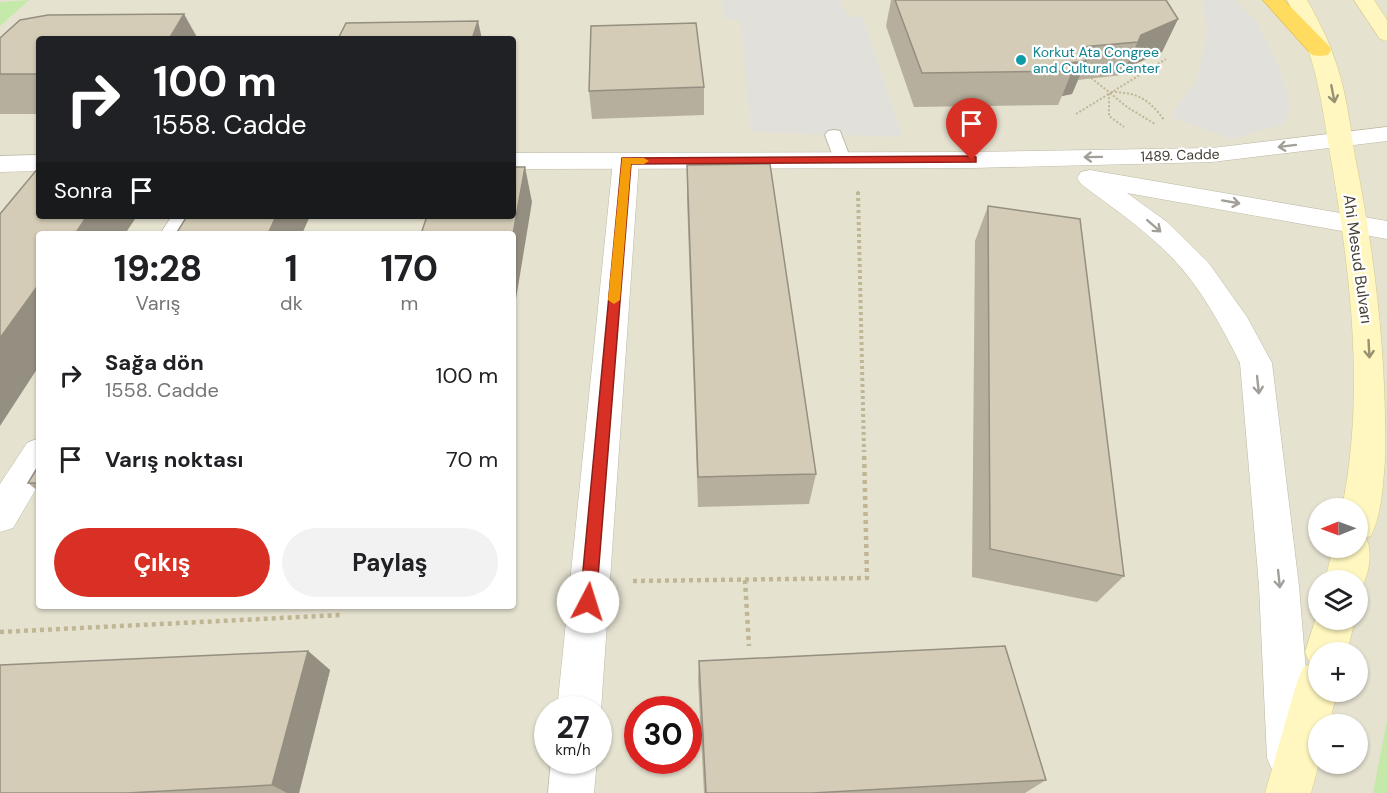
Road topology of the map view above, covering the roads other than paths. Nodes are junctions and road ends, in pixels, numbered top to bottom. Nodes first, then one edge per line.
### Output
1 (1273, 0) edge
2 (1297, 0) edge
3 (1364, 0) edge
4 (1387, 35) edge
5 (1320, 50) junction
6 (1387, 134) edge
7 (834, 135) dead end
8 (1340, 140) junction
9 (849, 160) junction
10 (972, 160) junction
11 (516, 161) edge
12 (626, 161) junction
13 (0, 164) edge
14 (36, 164) edge
15 (1090, 178) junction
16 (1355, 225) junction
17 (1387, 230) edge
18 (36, 458) edge
19 (1363, 498) edge
20 (0, 516) edge
21 (580, 696) edge
22 (1313, 702) edge
23 (573, 774) edge
24 (1290, 787) edge
25 (571, 793) edge

1 - 5 highway
2 - 5 main road, Ahi Mesud Bulvarı
3 - 4 main road
5 -> 8 main road, Ahi Mesud Bulvarı
6 - 8 street, 1489. Cadde
7 - 9 lane
8 -> 10 street, 1489. Cadde
8 - 16 main road, Ahi Mesud Bulvarı
9 - 10 street
9 - 12 street
10 - 15 street
11 - 12 street
12 - 21 street
13 - 14 street
15 -> 16 street
15 -> 24 street
16 - 17 street
16 -> 19 main road, Ahi Mesud Bulvarı
18 - 20 street
22 - 24 main road
23 - 25 street

